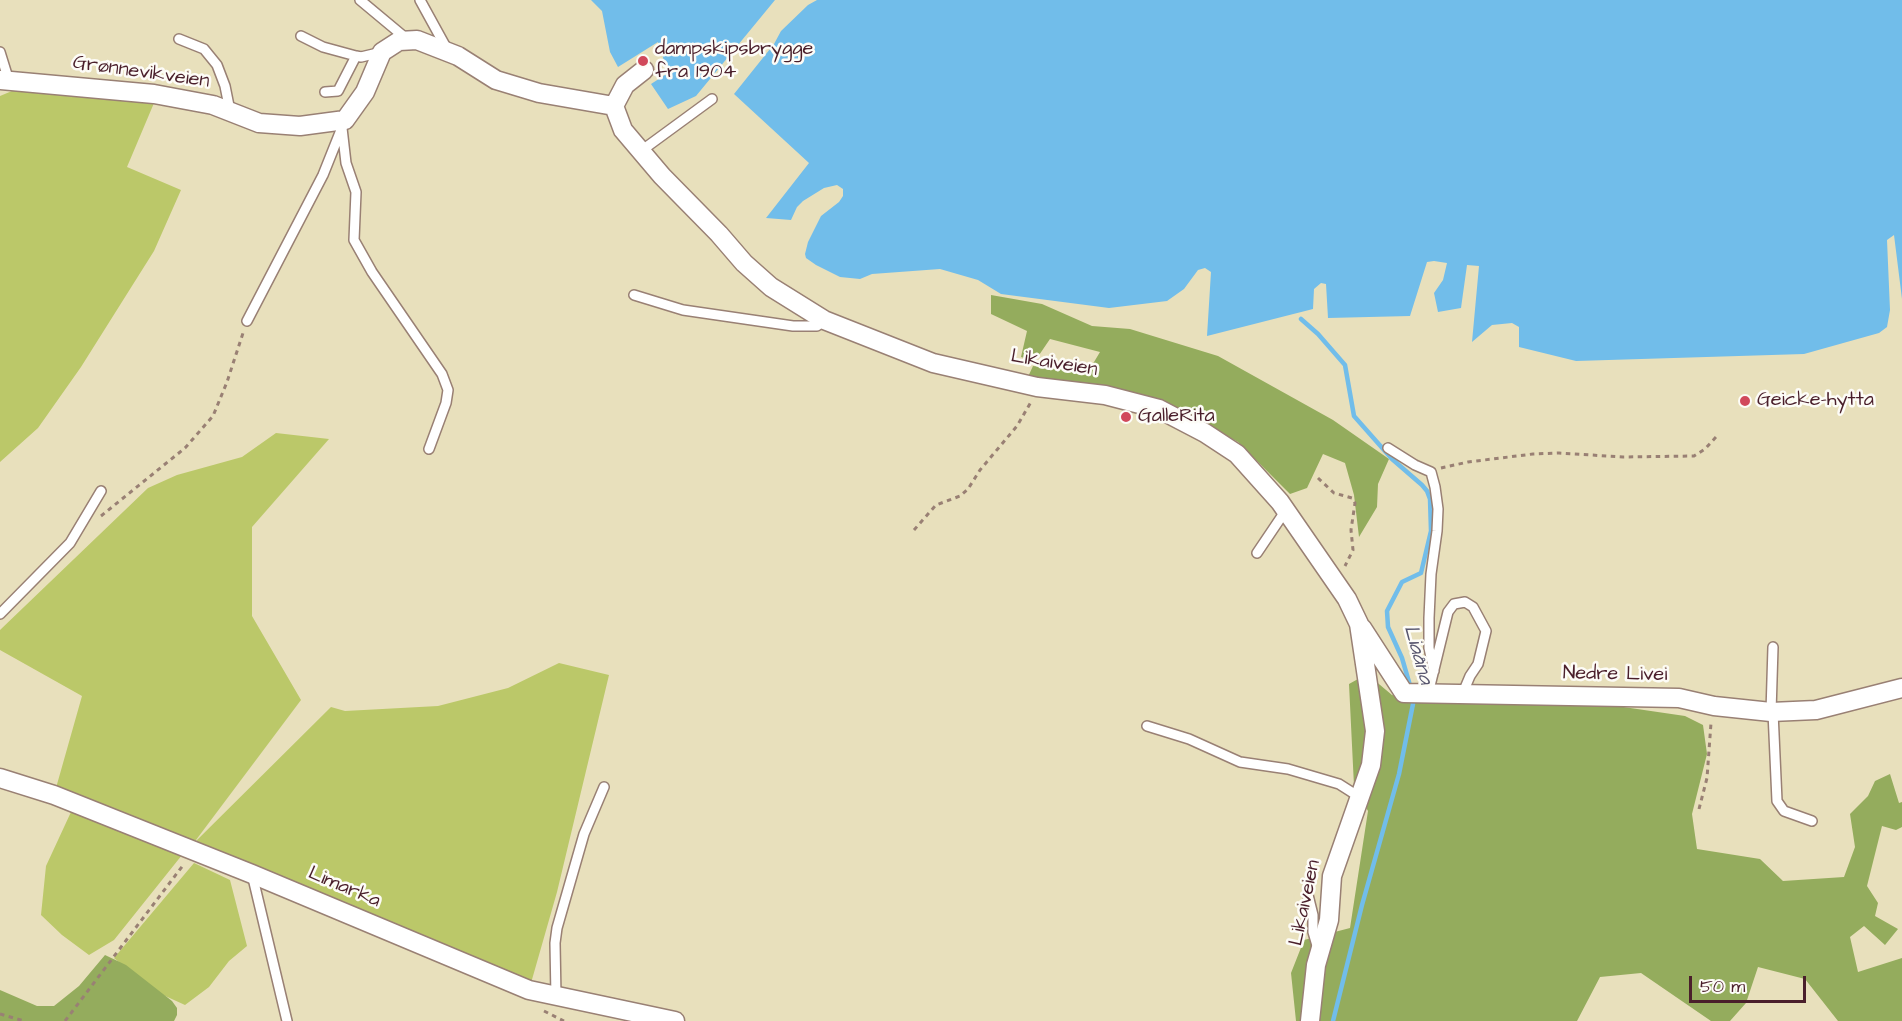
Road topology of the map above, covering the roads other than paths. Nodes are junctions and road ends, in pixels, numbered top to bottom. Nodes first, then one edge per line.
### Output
1 (360, 0) edge
2 (420, 0) edge
3 (301, 36) dead end
4 (179, 39) dead end
5 (408, 40) junction
6 (0, 52) edge
7 (382, 52) junction
8 (449, 53) junction
9 (356, 56) junction
10 (644, 70) dead end
11 (5, 80) edge
12 (325, 92) dead end
13 (712, 99) dead end
14 (614, 106) junction
15 (230, 111) junction
16 (343, 124) junction
17 (641, 151) junction
18 (634, 295) dead end
19 (824, 320) junction
20 (247, 321) road end
21 (1388, 448) dead end
22 (429, 449) dead end
23 (101, 491) dead end
24 (1286, 510) junction
25 (1257, 553) dead end
26 (0, 614) edge
27 (1359, 624) junction
28 (1773, 647) dead end
29 (1434, 671) junction
30 (1902, 687) edge
31 (1428, 693) junction
32 (1462, 694) junction
33 (1772, 712) junction
34 (1147, 726) dead end
35 (0, 778) edge
36 (604, 787) dead end
37 (1360, 798) junction
38 (1812, 821) dead end
39 (252, 874) junction
40 (1308, 895) dead end
41 (1319, 954) junction
42 (556, 997) junction
43 (287, 1021) edge
44 (675, 1021) edge
45 (1310, 1021) edge

1 - 5 lane
2 - 8 lane
3 - 9 lane
4 - 15 lane
5 - 7 street
5 - 8 street
6 - 11 lane
7 - 9 lane
7 - 16 street
8 - 14 street
9 - 12 lane
10 - 14 street
11 - 15 street, Grønnevikveien
13 - 17 lane
14 - 17 street, Likaiveien
15 - 16 street, Grønnevikveien
16 - 20 lane
16 - 22 lane
17 - 19 street, Likaiveien
18 - 19 lane
19 - 24 street, Likaiveien
21 - 29 lane
23 - 26 lane
24 - 25 lane
24 - 27 street, Likaiveien
27 - 31 street, Nedre Livei
27 - 37 street, Likaiveien
28 - 33 lane
29 - 31 lane
29 - 32 lane
30 - 33 street, Nedre Livei
31 - 32 street, Nedre Livei
32 - 33 street, Nedre Livei
33 - 38 lane
34 - 37 lane
35 - 39 street, Limarka
36 - 42 lane
37 - 41 street, Likaiveien
39 - 42 street, Limarka
39 - 43 lane
40 - 41 lane
41 - 45 street, Likaiveien
42 - 44 street, Limarka

